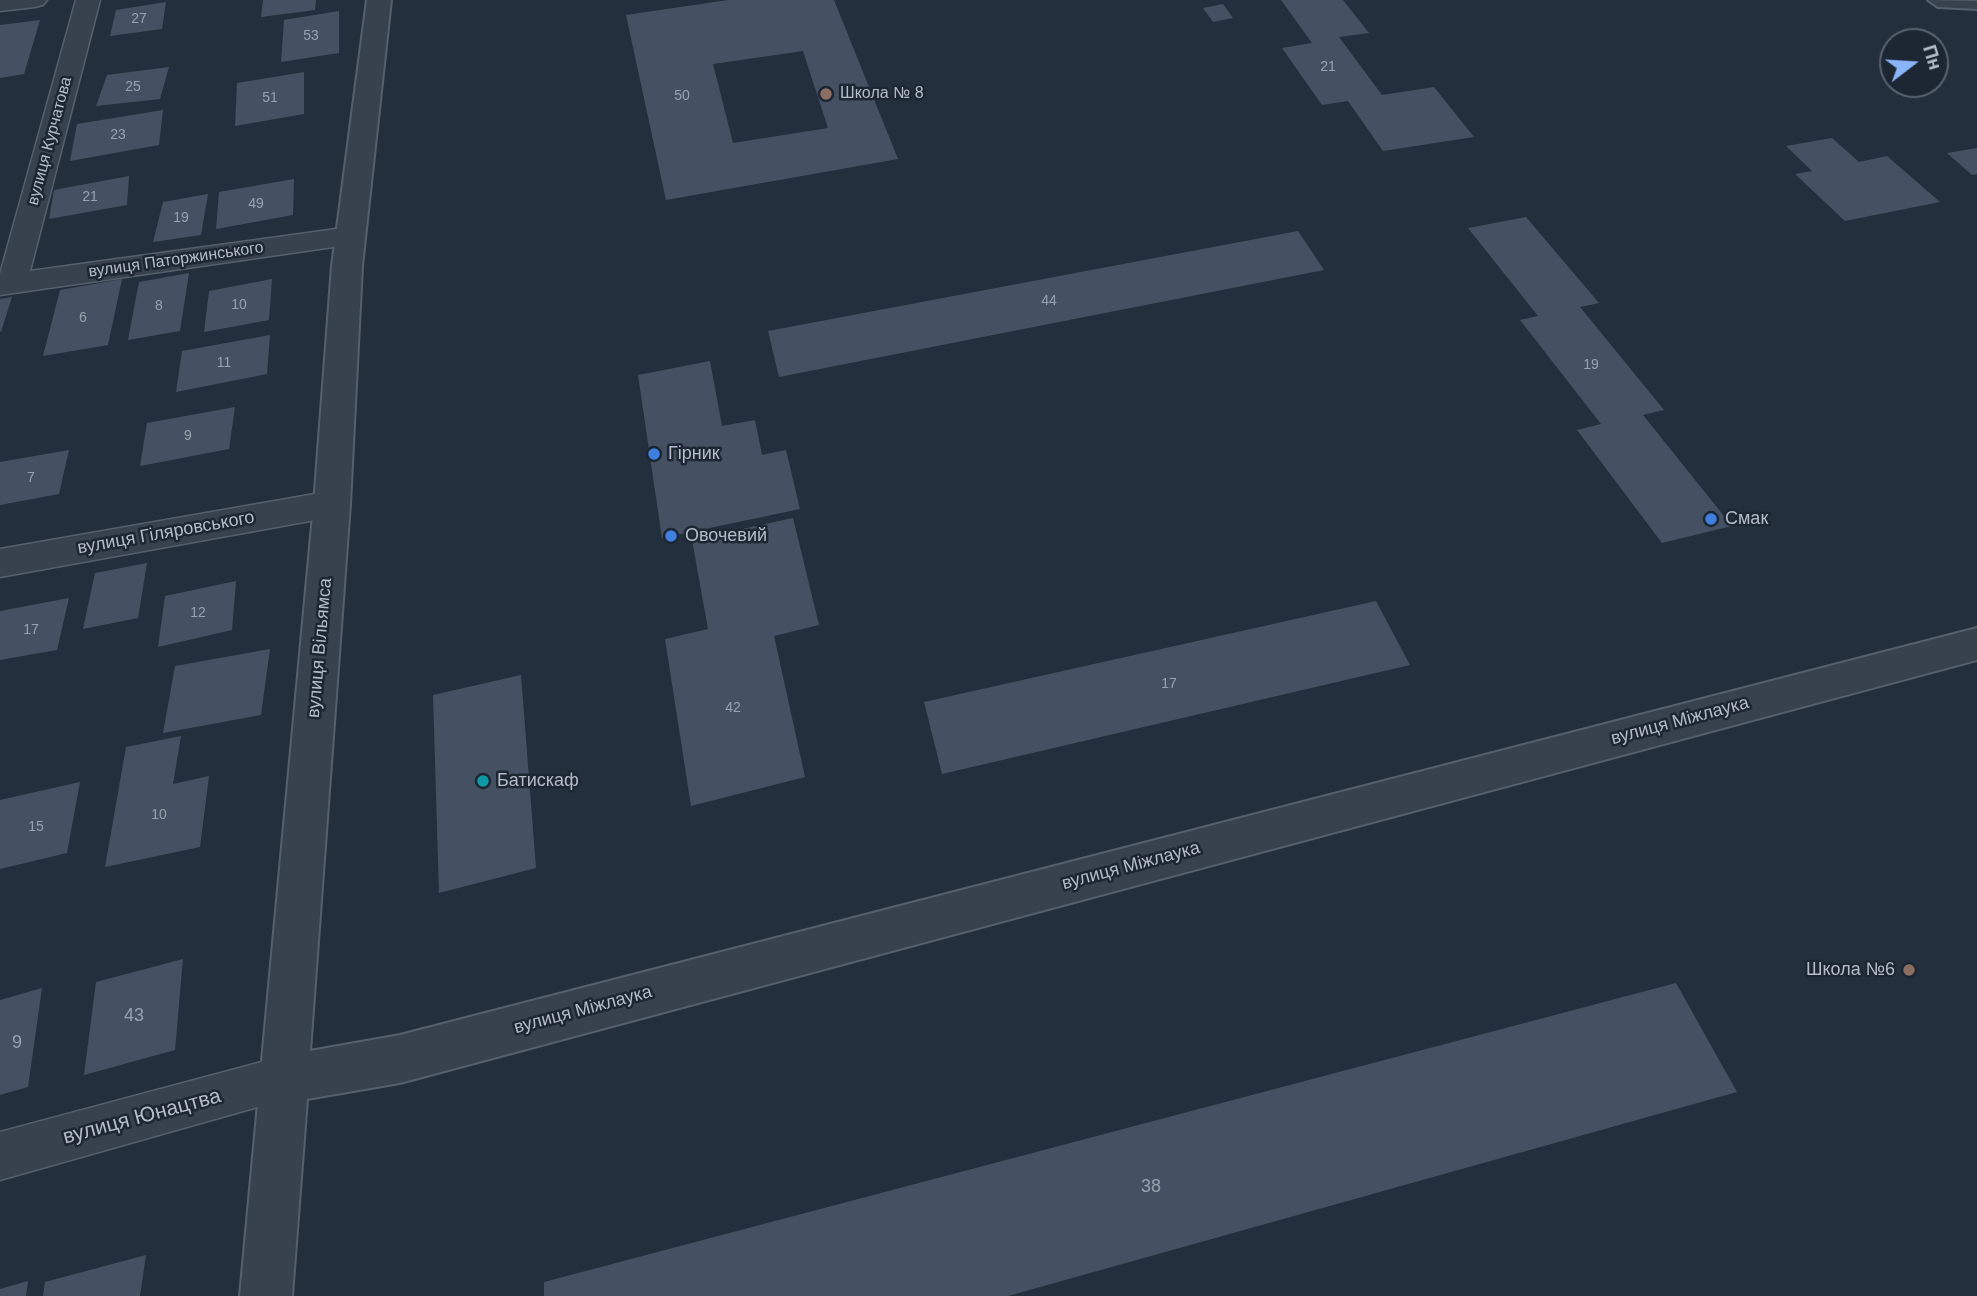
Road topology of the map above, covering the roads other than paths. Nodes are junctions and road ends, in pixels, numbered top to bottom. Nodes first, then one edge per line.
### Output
1 (35, 0) edge
2 (88, 0) edge
3 (379, 0) edge
4 (1934, 0) edge
5 (0, 4) edge
6 (1977, 5) edge
7 (351, 236) junction
8 (6, 284) edge
9 (332, 504) junction
10 (0, 563) edge
11 (1977, 645) edge
12 (284, 1079) junction
13 (0, 1156) edge
14 (266, 1296) edge

1 - 5 street
2 - 8 street, вулиця Курчатова
3 - 7 street, вулиця Вільямса
4 - 6 lane
7 - 8 street, вулиця Паторжинського
7 - 9 street, вулиця Вільямса
9 - 10 street, вулиця Гіляровського
9 - 12 street, вулиця Вільямса
11 - 12 street, вулиця Міжлаука
12 - 13 street, вулиця Юнацтва
12 - 14 street, вулиця Вільямса

